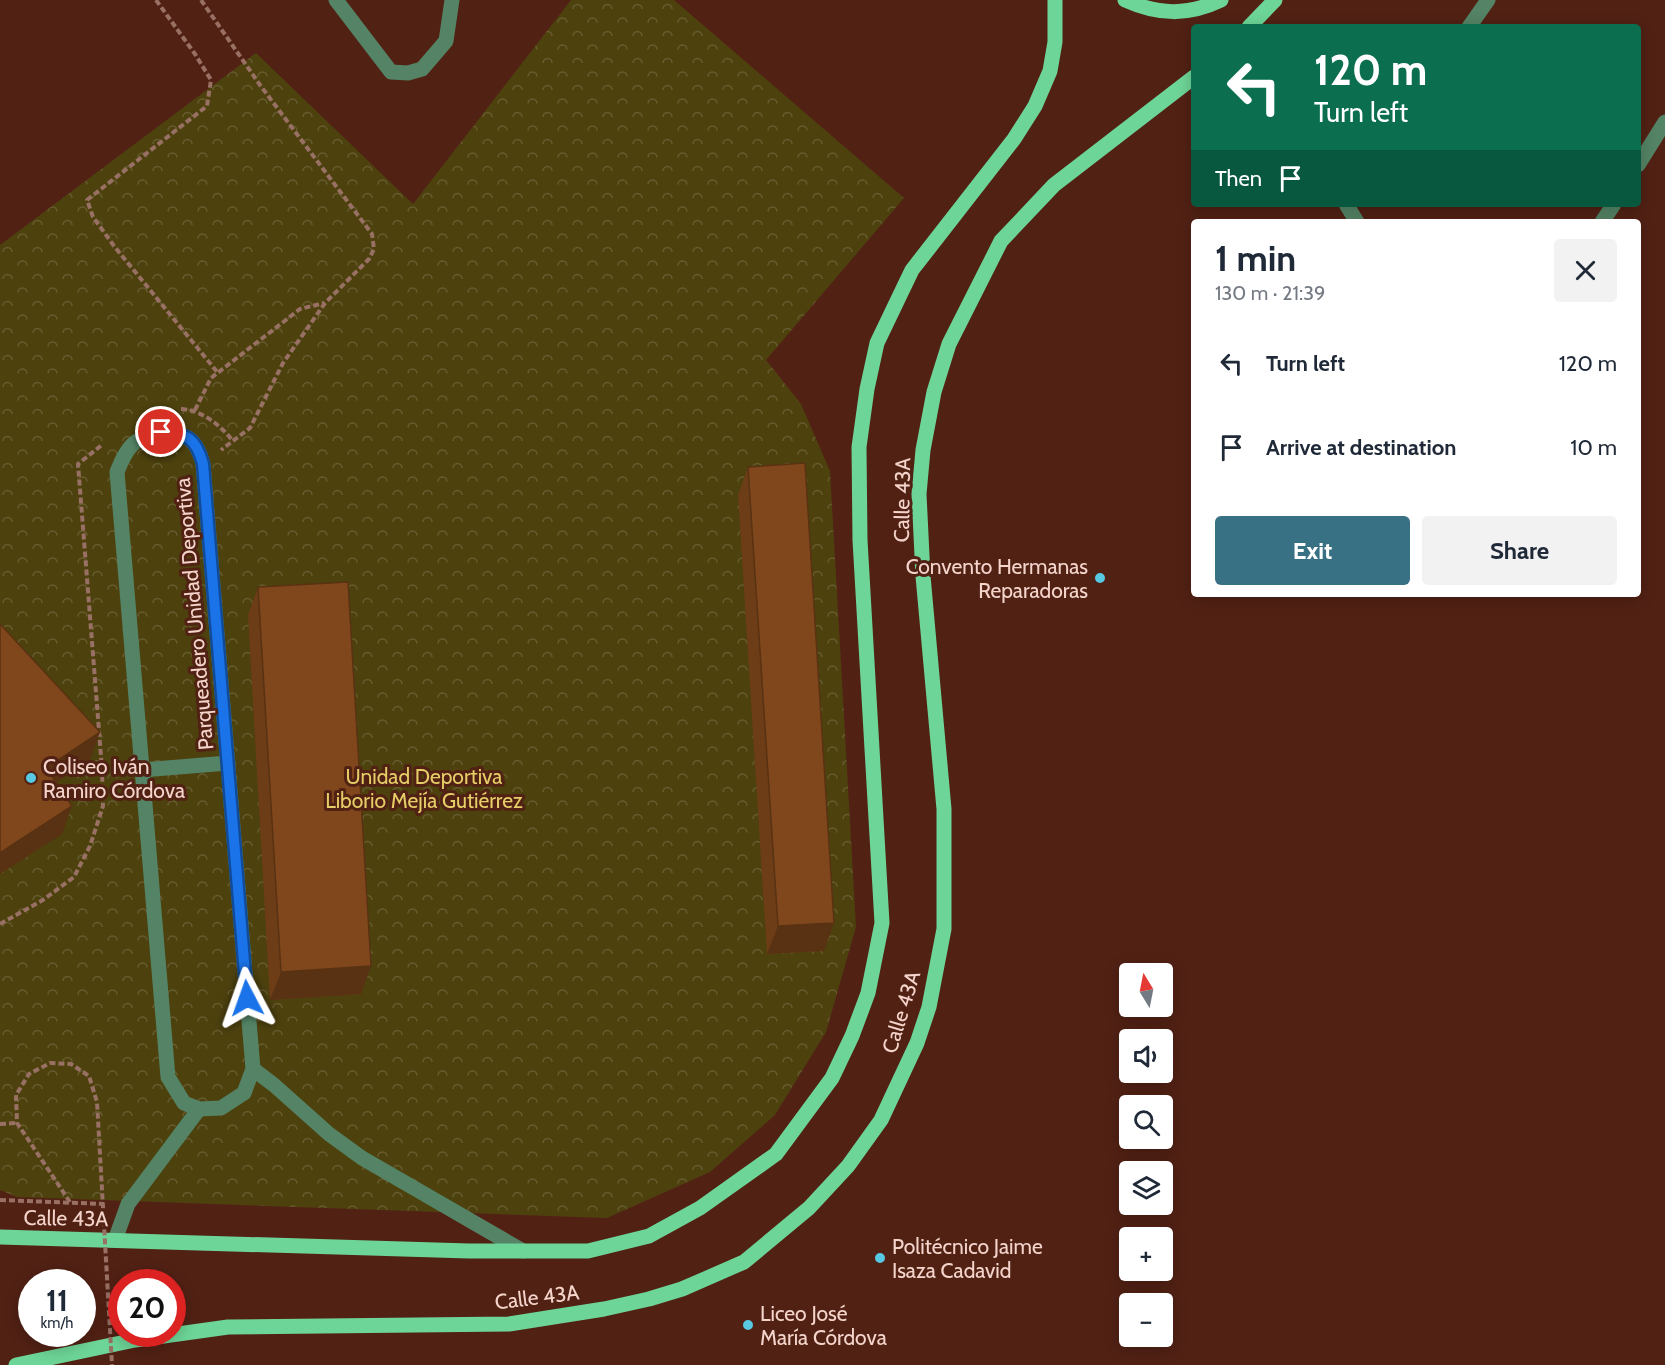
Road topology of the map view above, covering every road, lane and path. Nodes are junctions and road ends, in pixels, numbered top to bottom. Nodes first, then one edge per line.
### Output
1 (156, 0) edge
2 (201, 0) edge
3 (336, 0) edge
4 (453, 0) edge
5 (1055, 0) edge
6 (1125, 0) edge
7 (1221, 0) edge
8 (1275, 0) edge
9 (1488, 0) edge
10 (1252, 24) edge
11 (1471, 24) edge
12 (1191, 79) edge
13 (1665, 122) edge
14 (1641, 160) edge
15 (325, 303) junction
16 (218, 373) junction
17 (178, 409) dead end
18 (195, 410) junction
19 (111, 438) dead end
20 (233, 441) junction
21 (203, 464) junction
22 (228, 763) junction
23 (142, 771) junction
24 (0, 924) edge
25 (253, 1069) junction
26 (199, 1109) junction
27 (17, 1123) junction
28 (0, 1124) edge
29 (0, 1200) edge
30 (70, 1202) junction
31 (128, 1204) junction
32 (0, 1237) edge
33 (115, 1240) junction
34 (524, 1251) junction
35 (16, 1365) edge
36 (112, 1365) edge

1 - 16 path
2 - 15 path
3 - 4 street
5 - 34 main road, Calle 43A
6 - 7 main road
8 - 10 main road
9 - 11 street
12 - 35 main road, Calle 43A
13 - 14 street
15 - 16 path
15 - 20 path
16 - 18 path
17 - 18 path
18 - 20 path
19 - 24 path
20 - 21 path
21 - 22 street, Parqueadero Unidad Deportiva
21 - 23 street, Parqueadero Unidad Deportiva
22 - 23 street
22 - 25 street, Parqueadero Unidad Deportiva
23 - 26 street, Parqueadero Unidad Deportiva
25 - 26 street, Parqueadero Unidad Deportiva
25 - 34 street
26 - 31 street
27 - 28 path
27 - 30 path, bridge
27 - 36 path, bridge
29 - 30 path
30 - 31 path
31 - 33 street
32 - 33 main road, Calle 43A
33 - 34 main road, Calle 43A

